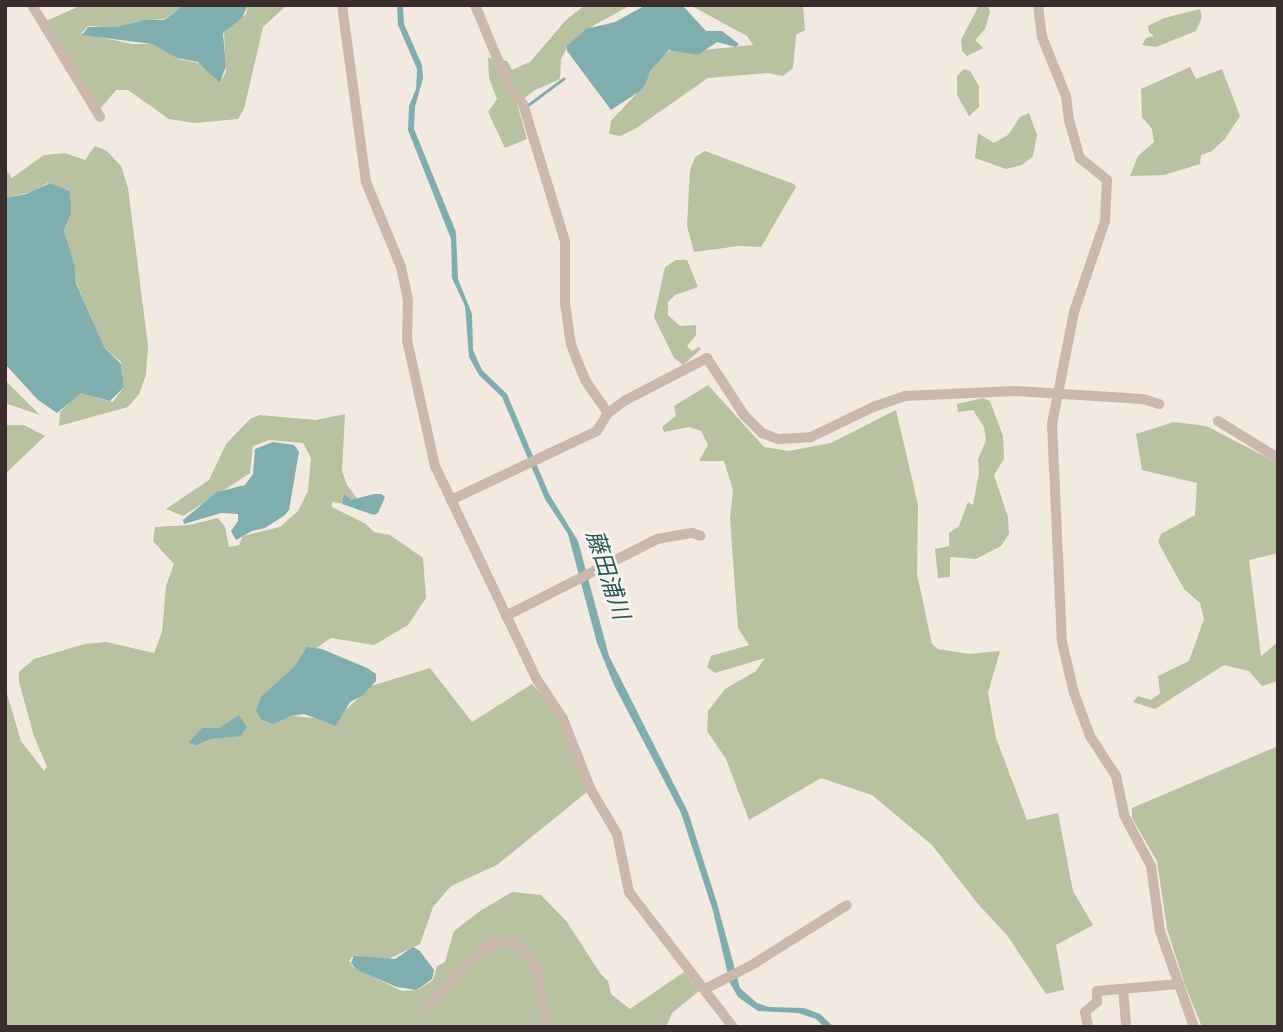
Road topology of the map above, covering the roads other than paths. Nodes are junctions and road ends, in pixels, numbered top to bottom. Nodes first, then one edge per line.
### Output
1 (32, 5) edge
2 (342, 5) edge
3 (475, 5) edge
4 (1038, 5) edge
5 (100, 117) dead end
6 (1056, 394) junction
7 (1159, 404) dead end
8 (608, 413) junction
9 (1218, 421) dead end
10 (1278, 458) edge
11 (451, 500) junction
12 (701, 536) dead end
13 (506, 616) junction
14 (847, 905) dead end
15 (1180, 984) junction
16 (705, 989) junction
17 (1123, 989) junction
18 (428, 1007) dead end
19 (547, 1027) edge
20 (733, 1027) edge
21 (1088, 1027) edge
22 (1126, 1027) edge
23 (1194, 1027) edge

1 - 5 street
2 - 11 street
3 - 8 street
4 - 6 street
6 - 7 street
6 - 8 street
6 - 15 street
8 - 11 street
9 - 10 street
11 - 13 street
12 - 13 street
13 - 16 street
14 - 16 street
15 - 17 street
15 - 23 street
16 - 20 street
17 - 21 street
17 - 22 street
18 - 19 street

